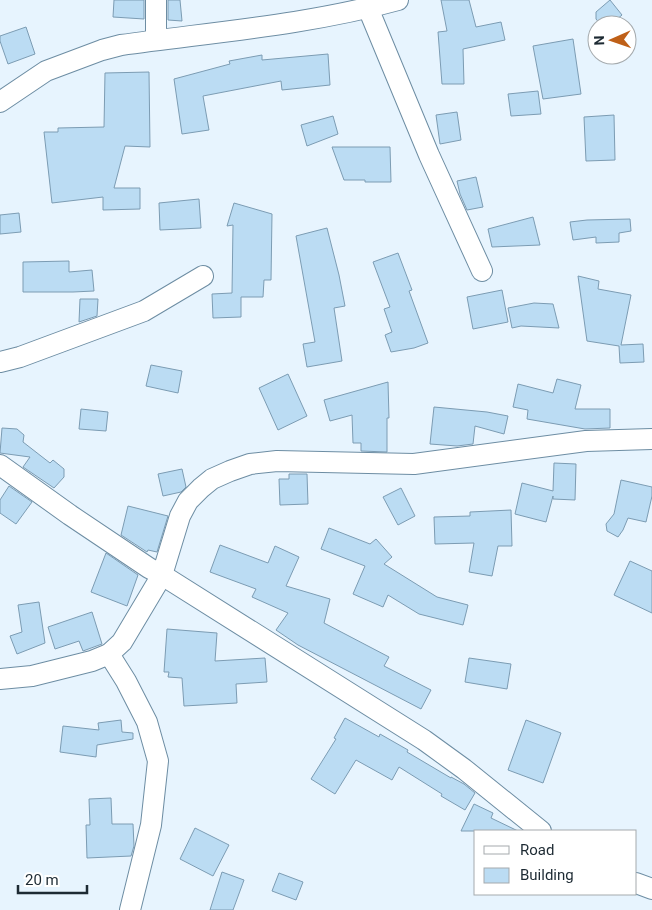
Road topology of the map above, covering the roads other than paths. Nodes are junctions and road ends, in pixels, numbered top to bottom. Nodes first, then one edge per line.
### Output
1 (156, 0) edge
2 (398, 0) edge
3 (368, 8) junction
4 (156, 40) junction
5 (1, 105) edge
6 (482, 272) dead end
7 (203, 276) dead end
8 (0, 362) edge
9 (652, 440) edge
10 (0, 465) edge
11 (162, 575) junction
12 (108, 654) junction
13 (0, 679) edge
14 (540, 830) edge
15 (637, 883) edge
16 (652, 889) edge
17 (130, 910) edge

1 - 4 street
2 - 3 street
3 - 4 street
3 - 6 street
4 - 5 street
7 - 8 street
9 - 11 street
10 - 11 street
11 - 12 street
11 - 14 street
12 - 13 street
12 - 17 street
15 - 16 street

